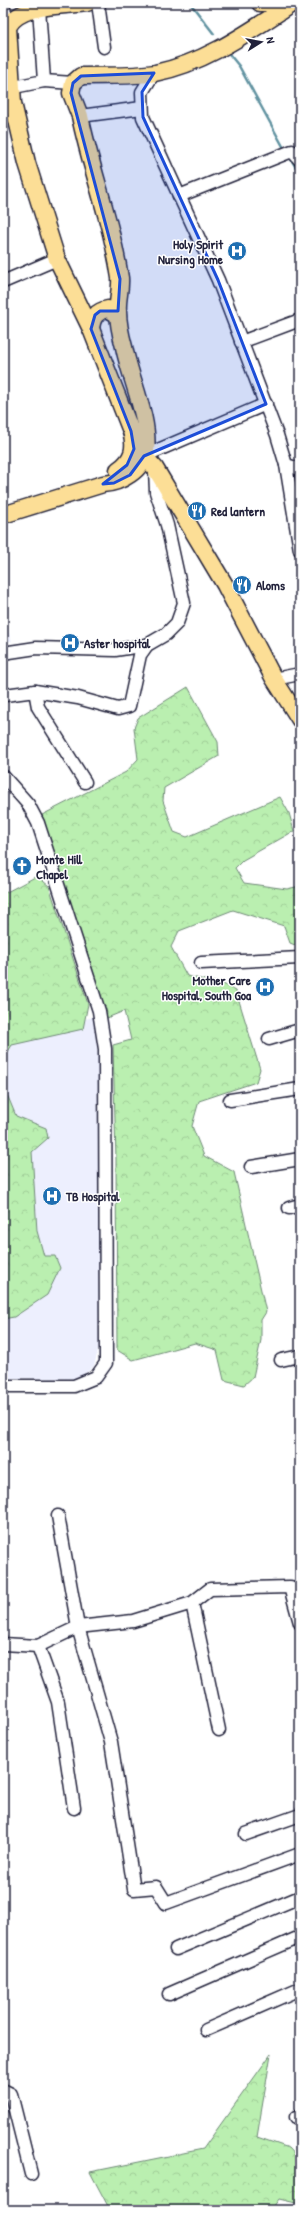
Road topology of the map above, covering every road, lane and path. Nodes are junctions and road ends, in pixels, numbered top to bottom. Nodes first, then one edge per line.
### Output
1 (3, 3) edge
2 (87, 3) edge
3 (98, 3) edge
4 (259, 3) edge
5 (268, 3) edge
6 (293, 3) edge
7 (39, 8) junction
8 (260, 24) junction
9 (8, 27) junction
10 (104, 47) dead end
11 (154, 73) junction
12 (44, 81) junction
13 (12, 82) edge
14 (73, 83) junction
15 (142, 108) junction
16 (80, 116) junction
17 (291, 156) edge
18 (178, 196) junction
19 (58, 259) junction
20 (3, 282) edge
21 (118, 315) junction
22 (300, 320) edge
23 (91, 329) junction
24 (241, 342) junction
25 (266, 404) junction
26 (144, 456) junction
27 (286, 465) junction
28 (155, 468) junction
29 (300, 469) edge
30 (103, 484) junction
31 (3, 515) edge
32 (300, 550) edge
33 (147, 645) junction
34 (3, 653) edge
35 (300, 674) edge
36 (274, 679) junction
37 (35, 691) junction
38 (5, 694) dead end
39 (300, 720) edge
40 (3, 776) edge
41 (85, 782) dead end
42 (300, 958) edge
43 (201, 963) dead end
44 (300, 1030) edge
45 (269, 1039) dead end
46 (300, 1089) edge
47 (230, 1100) dead end
48 (300, 1159) edge
49 (251, 1167) dead end
50 (300, 1356) edge
51 (280, 1360) dead end
52 (3, 1386) edge
53 (58, 1516) dead end
54 (295, 1585) edge
55 (192, 1603) junction
56 (300, 1623) edge
57 (78, 1627) junction
58 (3, 1644) edge
59 (38, 1646) junction
60 (219, 1730) dead end
61 (74, 1808) dead end
62 (300, 1815) edge
63 (246, 1834) dead end
64 (300, 1854) edge
65 (300, 1897) edge
66 (300, 1937) edge
67 (176, 1949) dead end
68 (300, 1989) edge
69 (169, 1994) dead end
70 (206, 2030) dead end
71 (3, 2090) edge
72 (31, 2174) dead end

1 - 9 street
2 - 7 main road
3 - 10 street
4 - 5 main road
4 - 8 street
6 - 8 main road
7 - 9 main road
7 - 12 street
8 - 11 main road
9 - 13 main road
11 - 14 main road
11 - 15 street
12 - 13 street
12 - 14 street
13 - 19 main road
14 - 16 main road
15 - 16 street
15 - 18 street
16 - 21 main road
17 - 18 street
18 - 24 street
19 - 20 street
19 - 23 main road
21 - 23 main road
21 - 26 main road
22 - 24 street
23 - 30 main road
24 - 25 street
25 - 26 street
25 - 27 street
26 - 28 main road
26 - 30 main road
27 - 29 street
27 - 32 street
28 - 33 street
28 - 36 main road
30 - 31 main road
33 - 34 street
33 - 37 street
35 - 36 street
36 - 39 main road
37 - 38 street
37 - 41 street
40 - 52 street
42 - 43 street
44 - 45 street
46 - 47 street
48 - 49 street
50 - 51 street
53 - 57 street
54 - 55 street
54 - 56 street
55 - 57 street
55 - 60 street
57 - 59 street
57 - 64 street
58 - 59 street
59 - 61 street
62 - 63 street
65 - 67 street
66 - 69 street
68 - 70 street
71 - 72 street

